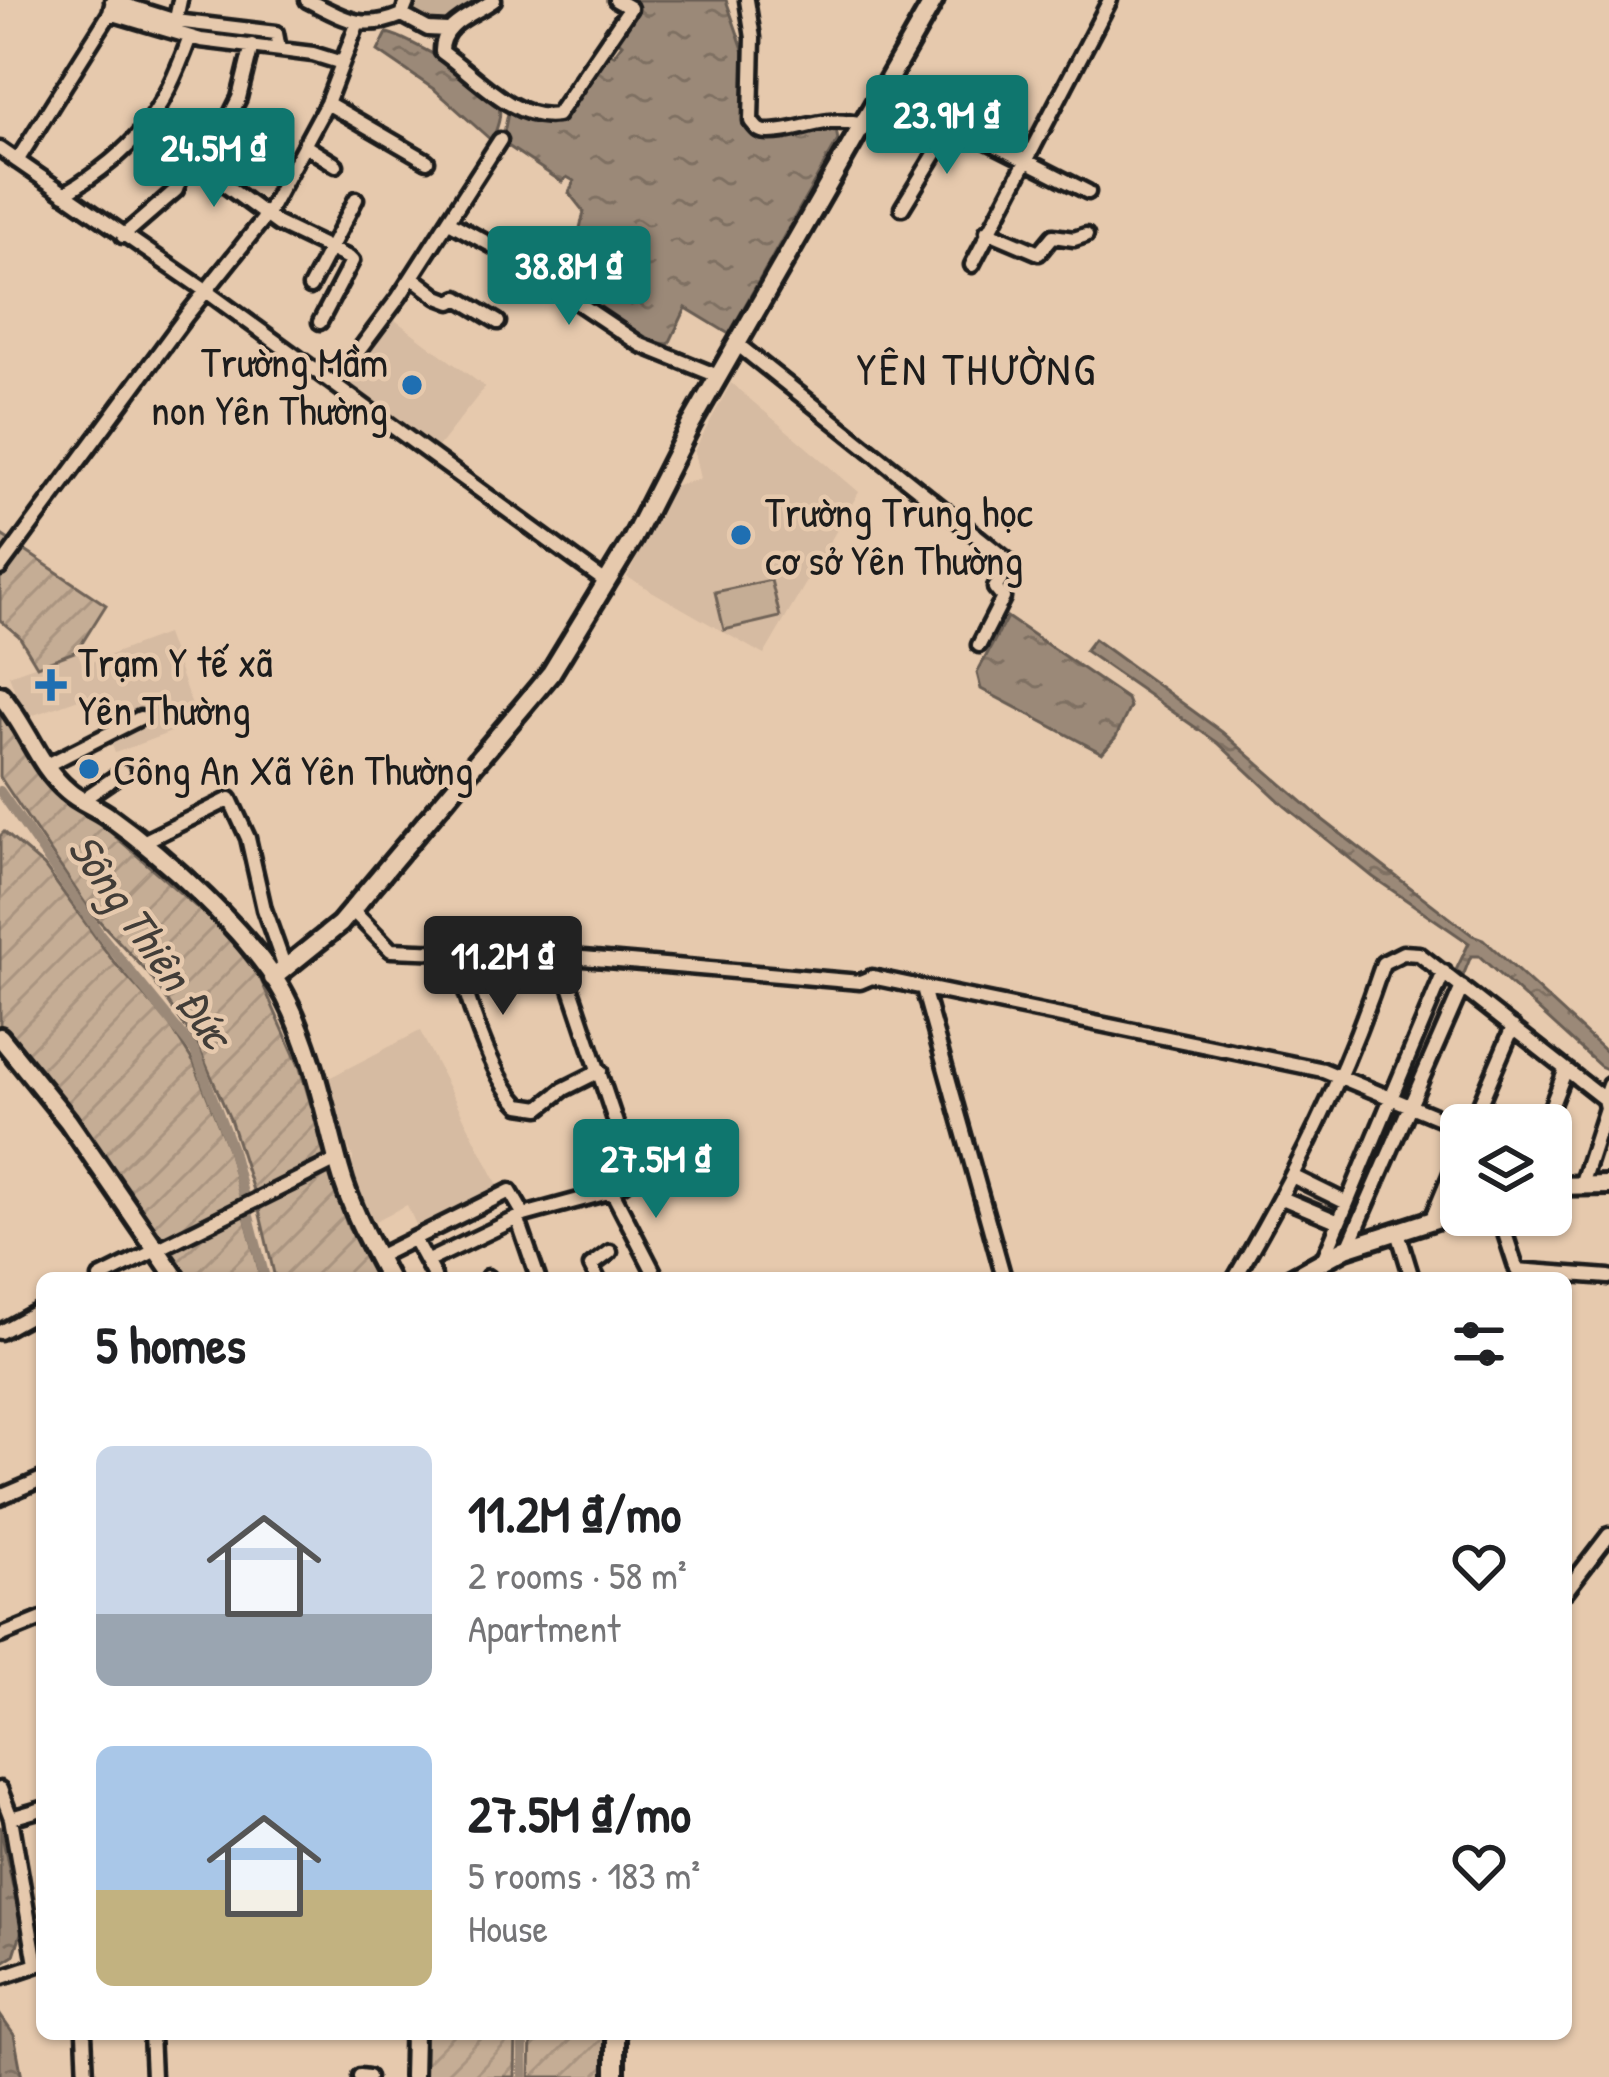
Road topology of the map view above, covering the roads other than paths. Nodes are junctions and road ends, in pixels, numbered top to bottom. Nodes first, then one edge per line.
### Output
1 (180, 0) edge
2 (307, 0) edge
3 (408, 0) edge
4 (494, 0) edge
5 (616, 0) edge
6 (747, 0) edge
7 (934, 0) edge
8 (1111, 0) edge
9 (111, 6) edge
10 (402, 15) junction
11 (358, 22) junction
12 (175, 27) junction
13 (448, 30) junction
14 (190, 37) junction
15 (251, 45) junction
16 (280, 49) junction
17 (342, 63) junction
18 (884, 89) junction
19 (327, 103) junction
20 (230, 118) dead end
21 (954, 123) junction
22 (862, 125) junction
23 (500, 140) dead end
24 (207, 144) dead end
25 (304, 146) junction
26 (0, 149) edge
27 (1028, 159) junction
28 (427, 160) dead end
29 (17, 161) junction
30 (192, 161) junction
31 (336, 165) dead end
32 (1088, 192) dead end
33 (64, 194) junction
34 (356, 199) dead end
35 (902, 208) dead end
36 (266, 216) junction
37 (449, 222) junction
38 (987, 231) junction
39 (1086, 235) dead end
40 (123, 236) junction
41 (331, 250) junction
42 (972, 265) dead end
43 (412, 277) junction
44 (310, 287) dead end
45 (206, 291) junction
46 (320, 322) dead end
47 (498, 322) dead end
48 (736, 344) junction
49 (718, 376) junction
50 (334, 384) junction
51 (0, 568) edge
52 (606, 582) junction
53 (979, 645) dead end
54 (0, 695) edge
55 (140, 718) dead end
56 (45, 766) junction
57 (122, 772) dead end
58 (82, 800) junction
59 (141, 843) junction
60 (352, 910) junction
61 (455, 951) junction
62 (560, 956) junction
63 (1444, 972) junction
64 (279, 973) junction
65 (1462, 987) junction
66 (923, 988) junction
67 (1513, 1027) junction
68 (0, 1037) edge
69 (1567, 1069) junction
70 (600, 1071) junction
71 (1341, 1076) junction
72 (1606, 1092) edge
73 (1391, 1097) junction
74 (1481, 1104) edge
75 (1553, 1104) edge
76 (1411, 1105) junction
77 (1440, 1118) edge
78 (338, 1160) junction
79 (1292, 1176) junction
80 (1572, 1185) edge
81 (1582, 1185) junction
82 (1609, 1186) edge
83 (612, 1191) junction
84 (1282, 1198) junction
85 (1440, 1198) edge
86 (1347, 1203) junction
87 (521, 1218) junction
88 (1440, 1218) edge
89 (1430, 1221) junction
90 (1339, 1222) junction
91 (1398, 1232) junction
92 (1506, 1236) edge
93 (414, 1239) junction
94 (157, 1248) junction
95 (1348, 1248) junction
96 (610, 1252) dead end
97 (377, 1257) junction
98 (1324, 1258) junction
99 (428, 1261) junction
100 (111, 1272) edge
101 (172, 1272) edge
102 (385, 1272) edge
103 (432, 1272) edge
104 (536, 1272) edge
105 (594, 1272) edge
106 (654, 1272) edge
107 (1002, 1272) edge
108 (1239, 1272) edge
109 (1302, 1272) edge
110 (1410, 1272) edge
111 (1543, 1272) edge
112 (1572, 1274) edge
113 (1609, 1277) edge
114 (36, 1312) edge
115 (0, 1332) edge
116 (36, 1482) edge
117 (0, 1497) edge
118 (1609, 1535) edge
119 (1572, 1583) edge
120 (36, 1621) edge
121 (0, 1636) edge
122 (0, 1789) edge
123 (36, 1811) edge
124 (11, 1818) junction
125 (36, 1947) edge
126 (36, 1964) edge
127 (0, 1977) edge
128 (84, 2040) edge
129 (151, 2040) edge
130 (414, 2040) edge
131 (615, 2040) edge
132 (86, 2077) edge
133 (153, 2077) edge
134 (413, 2077) edge
135 (615, 2077) edge

1 - 12 street
2 - 11 street
3 - 10 street
4 - 13 street
5 - 13 street
6 - 22 street
7 - 18 main road
8 - 27 street
9 - 12 street
9 - 29 street
10 - 11 street
10 - 13 street
11 - 17 street
12 - 14 street
12 - 16 street
14 - 15 street
14 - 33 street
15 - 16 street
15 - 20 street
16 - 17 street
17 - 19 street
18 - 21 street
18 - 22 main road
19 - 25 street
19 - 28 street
21 - 27 street
21 - 35 street
22 - 48 main road
23 - 37 street
24 - 30 street
25 - 31 street
25 - 36 street
26 - 29 street
27 - 32 street
27 - 38 street
29 - 33 street
30 - 36 street
30 - 40 street
33 - 40 street
34 - 41 street
36 - 41 street
36 - 45 street
37 - 43 street
37 - 49 street
38 - 39 street
38 - 42 street
40 - 45 street
41 - 44 street
41 - 46 street
43 - 47 street
43 - 50 street
45 - 50 street
45 - 51 street
48 - 49 main road
48 - 53 street
49 - 52 main road
50 - 52 street
52 - 60 main road
54 - 56 main road
55 - 56 street
56 - 58 main road
57 - 58 street
58 - 59 main road
59 - 64 main road
59 - 64 street
60 - 61 street
60 - 64 main road
61 - 62 street
61 - 70 street
62 - 66 street
62 - 70 street
63 - 65 street
63 - 71 street
63 - 73 street
64 - 78 main road
65 - 67 street
65 - 76 street
66 - 71 street
66 - 107 street
67 - 69 street
67 - 74 street
68 - 94 main road
69 - 72 street
69 - 75 street
70 - 83 street
71 - 73 street
71 - 79 street
72 - 81 street
73 - 76 street
73 - 86 street
76 - 77 street
76 - 95 street
78 - 94 street
78 - 97 main road
79 - 84 street
79 - 86 street
80 - 81 main road
81 - 82 main road
83 - 87 street
83 - 106 street
84 - 90 street
84 - 108 street
85 - 89 street
86 - 90 street
87 - 93 street
87 - 99 street
87 - 104 street
88 - 89 main road
89 - 91 main road
90 - 98 street
91 - 95 main road
91 - 110 street
92 - 111 street
93 - 97 street
93 - 99 street
94 - 100 street
94 - 101 main road
95 - 98 main road
96 - 105 street
97 - 102 main road
98 - 109 main road
99 - 103 street
112 - 113 street
114 - 115 street
116 - 117 street
118 - 119 street
120 - 121 street
122 - 124 street
123 - 124 street
124 - 125 street
126 - 127 street
128 - 132 street
129 - 133 street
130 - 134 main road
131 - 135 main road

